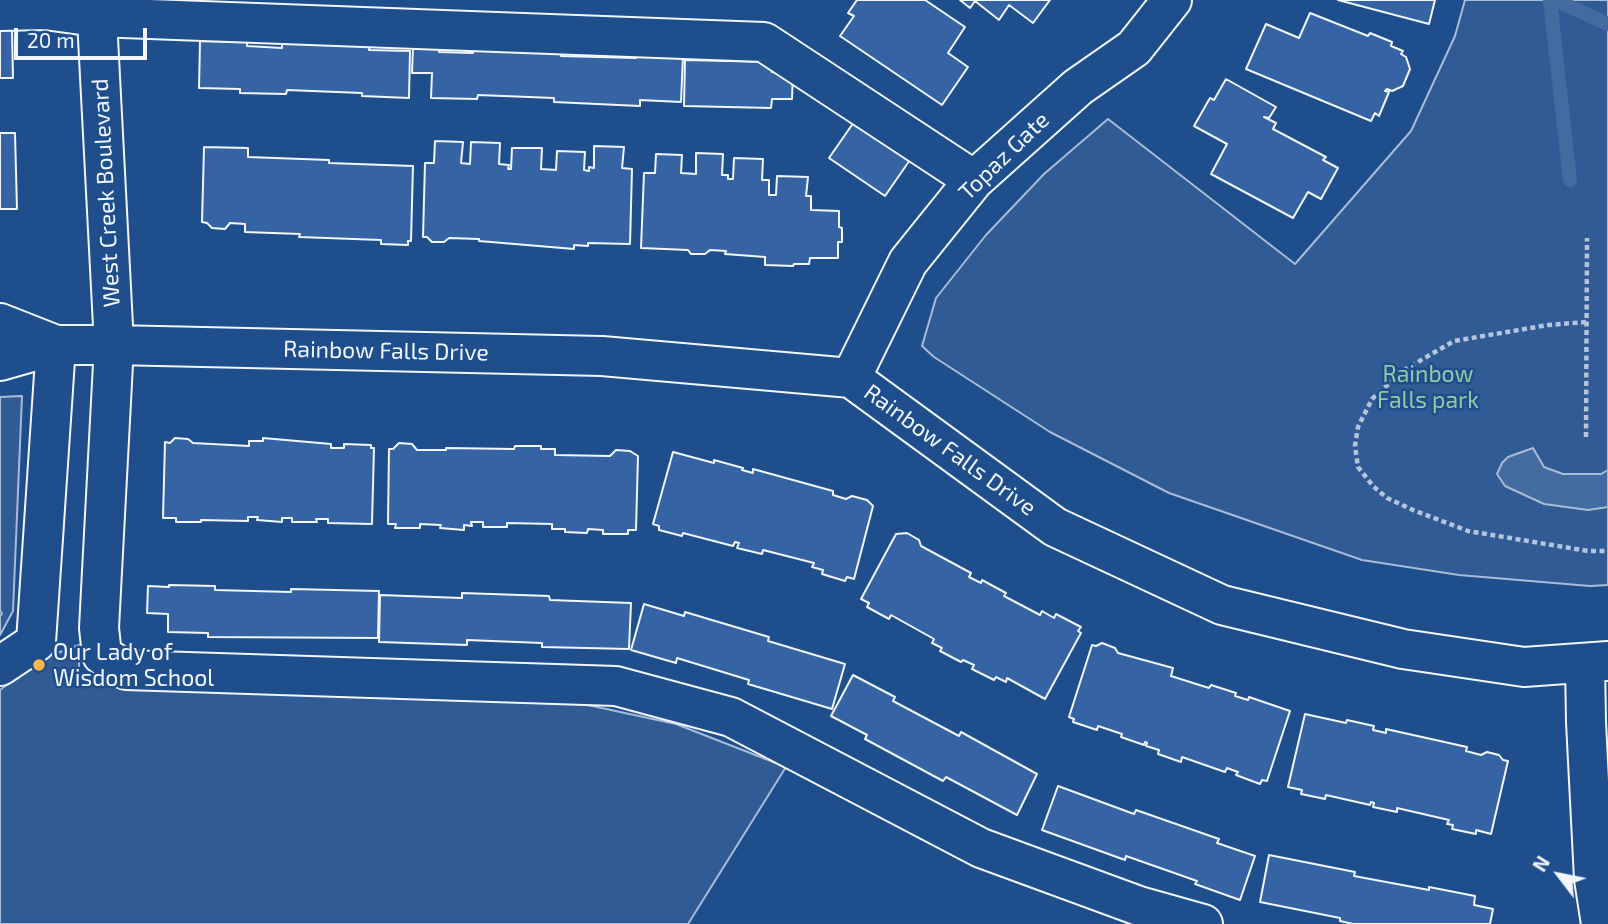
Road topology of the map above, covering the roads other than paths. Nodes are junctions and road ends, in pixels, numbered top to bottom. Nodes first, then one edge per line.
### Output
1 (1172, 0) edge
2 (96, 9) edge
3 (0, 11) edge
4 (974, 180) junction
5 (0, 323) edge
6 (57, 345) junction
7 (114, 345) junction
8 (0, 361) edge
9 (851, 378) junction
10 (1597, 662) edge
11 (0, 666) edge
12 (1203, 924) edge
13 (1601, 924) edge

1 - 4 street, Topaz Gate
2 - 3 street
2 - 4 street
2 - 7 street, West Creek Boulevard
4 - 9 street, Topaz Gate
5 - 6 street, Rainbow Falls Drive
6 - 7 street, Rainbow Falls Drive
6 - 8 street, Rainbow Falls Drive
6 - 11 street
7 - 9 street, Rainbow Falls Drive
7 - 12 street, West Creek Boulevard
9 - 10 street, Rainbow Falls Drive
10 - 13 street

